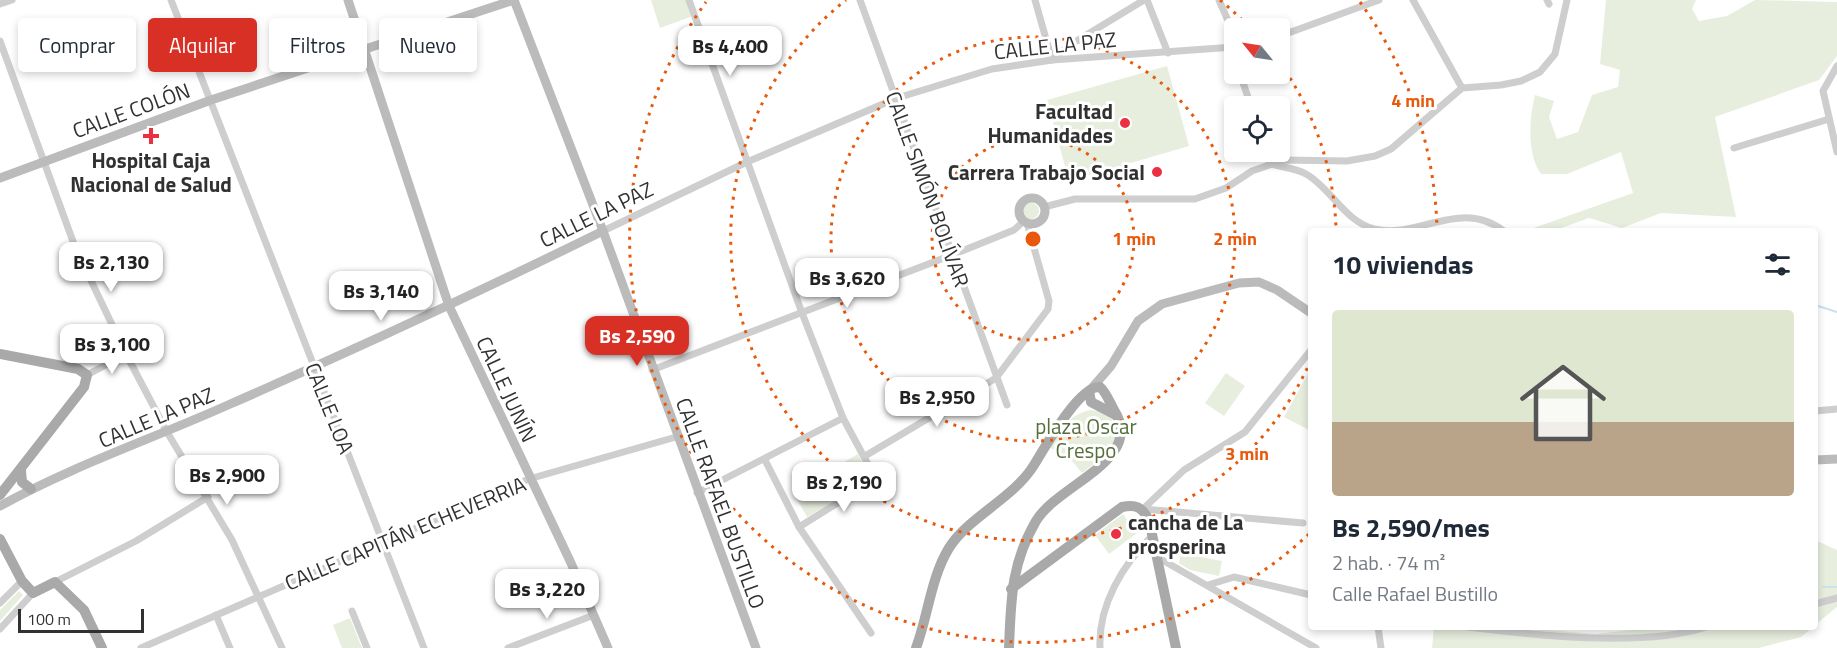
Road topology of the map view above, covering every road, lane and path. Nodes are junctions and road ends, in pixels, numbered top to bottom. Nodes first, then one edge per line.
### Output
1 (12, 0) edge
2 (171, 0) edge
3 (348, 0) edge
4 (514, 0) edge
5 (689, 0) edge
6 (860, 0) edge
7 (1035, 0) edge
8 (1146, 0) edge
9 (1219, 0) edge
10 (1379, 0) edge
11 (1413, 0) edge
12 (1568, 0) edge
13 (0, 4) edge
14 (354, 18) edge
15 (1227, 18) edge
16 (1290, 32) edge
17 (0, 41) edge
18 (367, 48) edge
19 (1224, 49) edge
20 (1168, 53) junction
21 (367, 55) edge
22 (1052, 60) junction
23 (1837, 66) edge
24 (296, 72) edge
25 (1462, 88) junction
26 (897, 98) junction
27 (211, 100) junction
28 (1829, 119) junction
29 (1734, 148) dead end
30 (1837, 152) edge
31 (42, 160) junction
32 (747, 162) junction
33 (1270, 164) junction
34 (0, 178) edge
35 (1044, 207) junction
36 (1025, 222) junction
37 (1370, 228) edge
38 (1401, 228) edge
39 (1500, 228) edge
40 (603, 231) junction
41 (952, 255) junction
42 (449, 306) junction
43 (1308, 311) edge
44 (802, 313) junction
45 (0, 354) edge
46 (126, 354) junction
47 (1308, 354) edge
48 (1111, 366) junction
49 (313, 368) junction
50 (652, 370) junction
51 (87, 375) junction
52 (996, 378) junction
53 (1104, 393) junction
54 (1091, 396) junction
55 (1006, 405) dead end
56 (1837, 409) edge
57 (1818, 411) edge
58 (1119, 417) junction
59 (843, 418) junction
60 (167, 432) junction
61 (676, 437) junction
62 (865, 456) junction
63 (1837, 459) edge
64 (765, 460) junction
65 (1818, 460) edge
66 (21, 471) junction
67 (529, 479) junction
68 (31, 489) junction
69 (698, 493) junction
70 (0, 495) edge
71 (208, 497) junction
72 (0, 506) edge
73 (1143, 509) junction
74 (1303, 523) dead end
75 (799, 527) junction
76 (1153, 535) junction
77 (0, 539) edge
78 (384, 541) junction
79 (1157, 557) junction
80 (22, 581) junction
81 (54, 582) junction
82 (1208, 585) junction
83 (1011, 589) junction
84 (33, 593) junction
85 (1308, 594) edge
86 (258, 597) junction
87 (1837, 598) edge
88 (0, 603) edge
89 (1818, 603) edge
90 (352, 611) dead end
91 (216, 615) junction
92 (594, 615) junction
93 (0, 629) edge
94 (1378, 630) edge
95 (1502, 630) edge
96 (1688, 630) edge
97 (871, 633) dead end
98 (100, 648) edge
99 (141, 648) edge
100 (230, 648) edge
101 (282, 648) edge
102 (367, 648) edge
103 (424, 648) edge
104 (508, 648) edge
105 (608, 648) edge
106 (756, 648) edge
107 (916, 648) edge
108 (1009, 648) edge
109 (1100, 648) edge
110 (1176, 648) edge
111 (1316, 648) edge
112 (1381, 648) edge

1 - 13 street
2 - 27 street, CALLE LOA
3 - 14 main road, CALLE JUNÍN
4 - 18 main road, CALLE COLÓN
4 - 40 main road, CALLE RAFAEL BUSTILLO
5 - 32 street
6 - 26 street, CALLE SIMÓN BOLÍVAR
7 - 22 street
8 - 20 street
8 - 22 street
9 - 15 street
10 - 16 street
11 - 25 street
12 - 25 street
17 - 31 street
19 - 20 street, CALLE LA PAZ
20 - 22 street, CALLE LA PAZ
21 - 42 main road, CALLE JUNÍN
22 - 26 street, CALLE LA PAZ
23 - 28 street
24 - 27 main road, CALLE COLÓN
25 - 33 street
26 - 32 street, CALLE LA PAZ
26 - 41 street, CALLE SIMÓN BOLÍVAR
27 - 31 main road, CALLE COLÓN
27 - 49 street, CALLE LOA
28 - 29 street
28 - 30 street
31 - 34 main road, CALLE COLÓN
31 - 46 street
32 - 40 street, CALLE LA PAZ
32 - 44 street
33 - 35 street
33 - 37 street
35 - 36 main road
35 - 36 main road
36 - 41 street
36 - 52 street
38 - 39 street
40 - 42 main road, CALLE LA PAZ
40 - 50 main road, CALLE RAFAEL BUSTILLO
41 - 44 street
41 - 52 street, CALLE SIMÓN BOLÍVAR
42 - 49 main road, CALLE LA PAZ
42 - 67 main road, CALLE JUNÍN
43 - 48 main road
44 - 50 street
44 - 59 street
45 - 51 main road
46 - 51 street
46 - 60 street
47 - 73 street
48 - 53 main road
48 - 54 main road
49 - 60 main road, CALLE LA PAZ
49 - 78 street, CALLE LOA
50 - 61 main road, CALLE RAFAEL BUSTILLO
51 - 66 main road
52 - 55 street, CALLE SIMÓN BOLÍVAR
52 - 62 street
53 - 54 main road
53 - 58 main road
54 - 58 main road
54 - 107 main road
56 - 57 street
58 - 83 main road
59 - 62 street
59 - 64 street
60 - 68 main road, CALLE LA PAZ
60 - 71 street
61 - 67 street, CALLE CAPITÁN ECHEVERRIA
61 - 69 main road, CALLE RAFAEL BUSTILLO
62 - 75 street
63 - 65 main road
64 - 69 street
64 - 75 street
66 - 68 main road
66 - 70 main road
67 - 78 street, CALLE CAPITÁN ECHEVERRIA
67 - 92 main road, CALLE JUNÍN
68 - 72 main road, CALLE LA PAZ
69 - 106 main road, CALLE RAFAEL BUSTILLO
71 - 81 street
71 - 86 street
73 - 74 street
73 - 76 main road
73 - 83 main road
75 - 97 street
76 - 79 main road
76 - 109 street
77 - 80 main road
78 - 86 street, CALLE CAPITÁN ECHEVERRIA
78 - 103 street, CALLE LOA
79 - 82 street
79 - 110 main road
80 - 84 main road
80 - 88 street
81 - 84 main road
81 - 98 main road
82 - 85 street
82 - 111 street
83 - 108 main road
84 - 93 street
86 - 91 street, CALLE CAPITÁN ECHEVERRIA
86 - 101 street
87 - 89 street
90 - 102 street
91 - 99 street, CALLE CAPITÁN ECHEVERRIA
91 - 100 street
92 - 104 street
92 - 105 main road, CALLE JUNÍN
94 - 112 street
95 - 96 street

